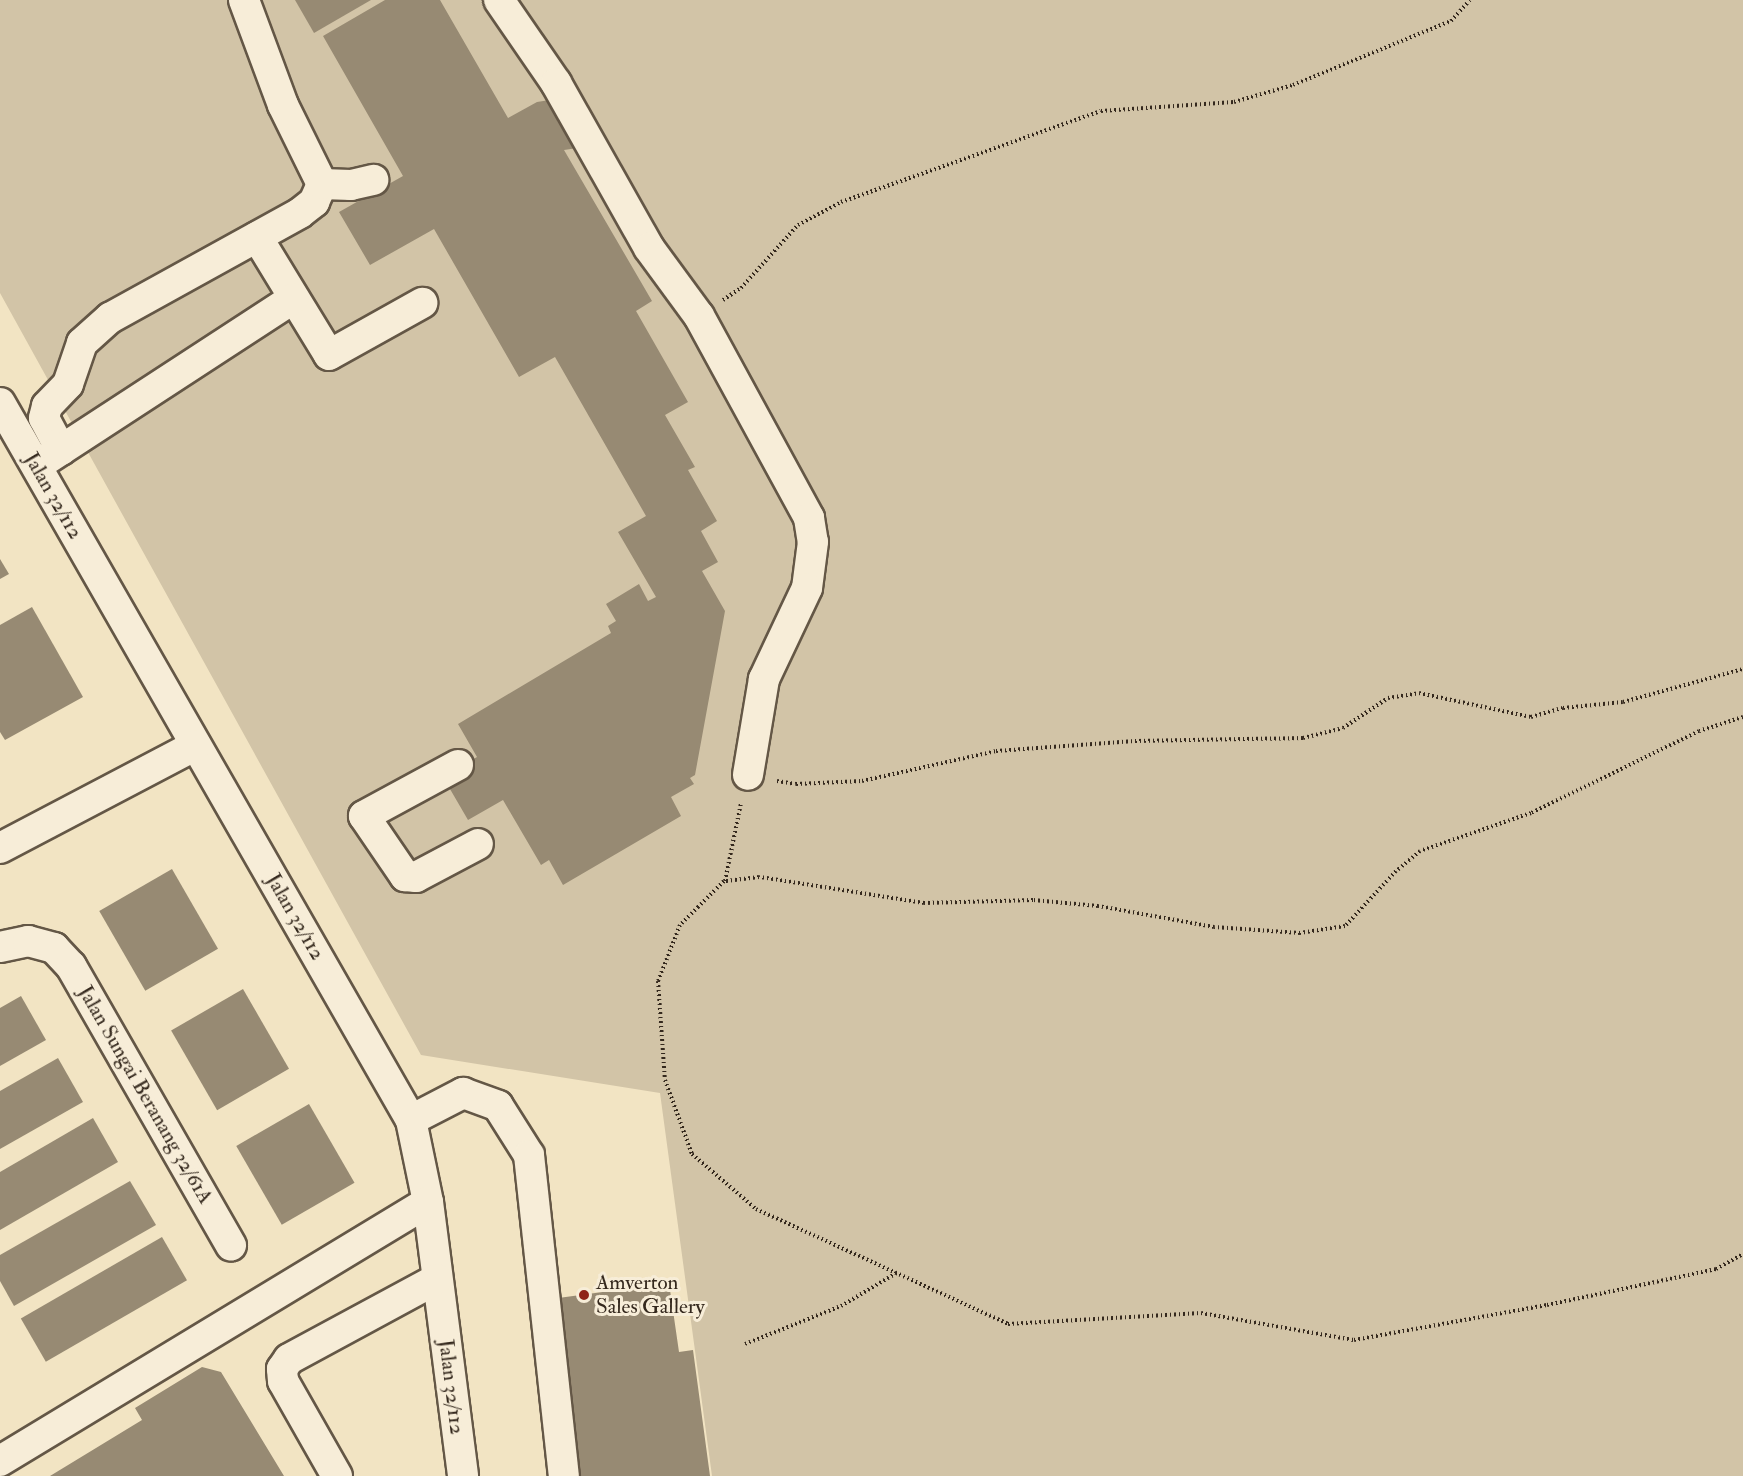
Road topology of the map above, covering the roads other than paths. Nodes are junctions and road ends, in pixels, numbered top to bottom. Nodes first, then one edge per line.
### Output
1 (244, 0) edge
2 (499, 0) edge
3 (373, 180) dead end
4 (322, 184) junction
5 (257, 237) junction
6 (294, 298) junction
7 (422, 303) dead end
8 (0, 403) edge
9 (61, 450) junction
10 (36, 466) junction
11 (196, 745) junction
12 (458, 765) dead end
13 (748, 775) road end
14 (478, 844) dead end
15 (0, 848) edge
16 (0, 947) edge
17 (411, 1120) junction
18 (428, 1202) junction
19 (231, 1245) dead end
20 (437, 1279) junction
21 (0, 1461) edge
22 (337, 1476) edge
23 (463, 1476) edge
24 (564, 1476) edge

1 - 4 street
2 - 13 street
3 - 4 street
4 - 5 street
5 - 6 street
5 - 9 street
6 - 7 street
6 - 9 street
8 - 10 street, Jalan 32/112
9 - 10 street
10 - 11 street, Jalan 32/112
11 - 15 street
11 - 17 street, Jalan 32/112
12 - 14 street
16 - 19 street, Jalan Sungai Beranang 32/61A
17 - 18 street, Jalan 32/112
17 - 24 street
18 - 20 street, Jalan 32/112
18 - 21 street
20 - 22 street
20 - 23 street, Jalan 32/112

